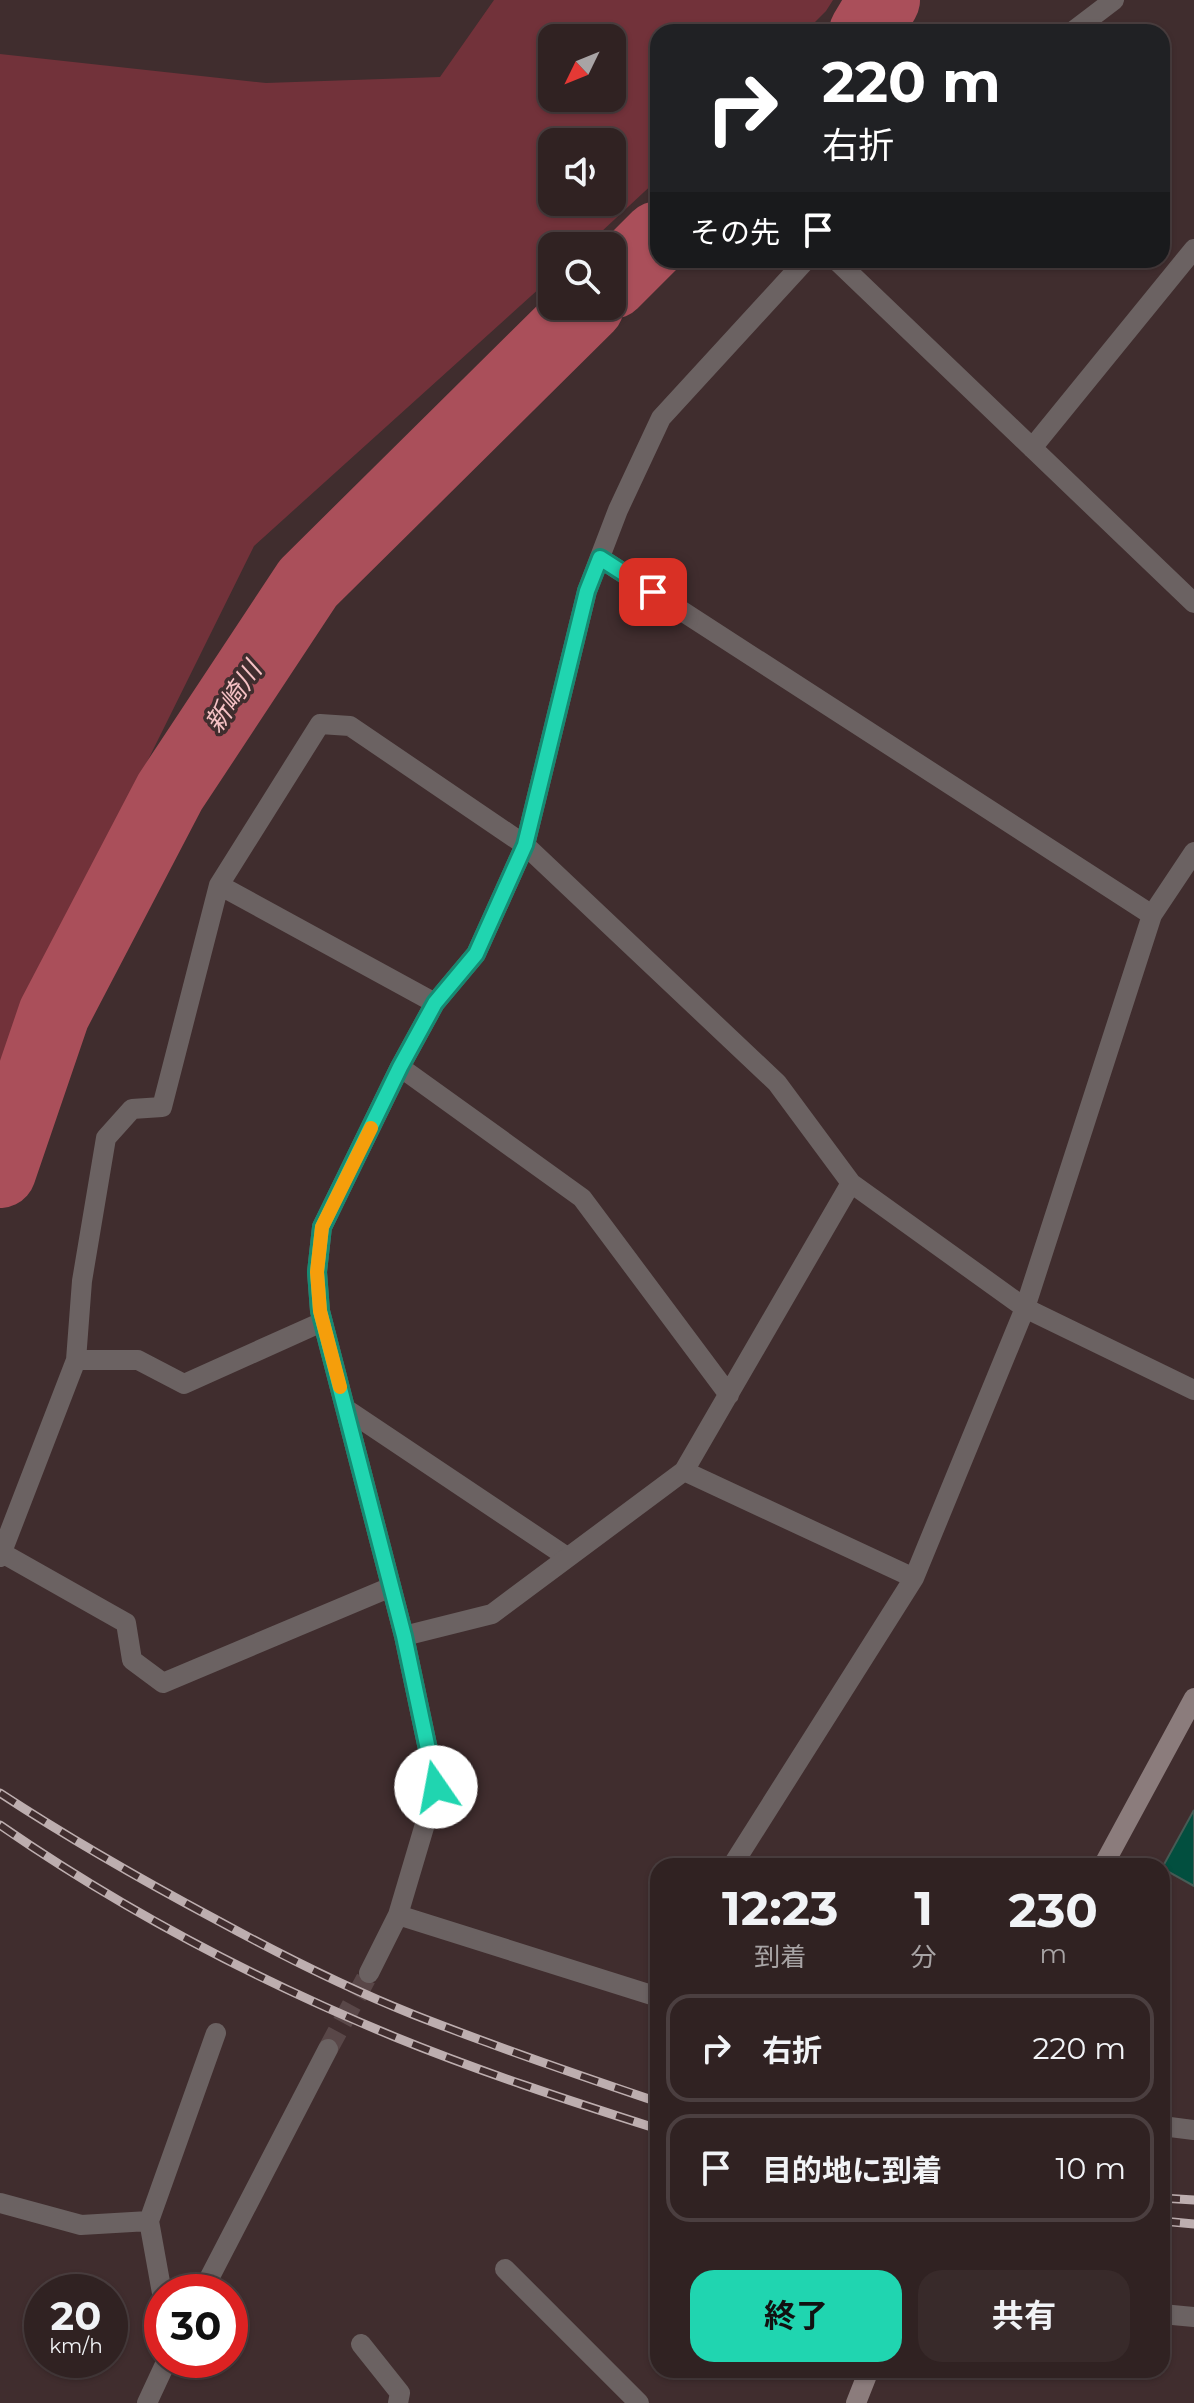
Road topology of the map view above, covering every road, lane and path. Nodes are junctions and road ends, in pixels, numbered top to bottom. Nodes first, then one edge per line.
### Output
1 (1114, 0) edge
2 (1082, 24) edge
3 (1194, 249) edge
4 (799, 268) edge
5 (844, 268) edge
6 (1032, 448) junction
7 (600, 558) junction
8 (1194, 603) edge
9 (525, 845) junction
10 (1194, 852) edge
11 (219, 885) junction
12 (1152, 915) junction
13 (435, 1003) junction
14 (400, 1067) junction
15 (851, 1183) junction
16 (1025, 1308) junction
17 (322, 1322) junction
18 (76, 1360) junction
19 (1194, 1390) edge
20 (729, 1395) junction
21 (346, 1409) junction
22 (684, 1471) junction
23 (1, 1555) edge
24 (567, 1557) junction
25 (914, 1578) junction
26 (391, 1587) junction
27 (404, 1636) junction
28 (1194, 1698) edge
29 (737, 1858) edge
30 (1107, 1858) edge
31 (398, 1915) junction
32 (369, 1973) tunnel mouth
33 (650, 1990) edge
34 (216, 2033) dead end
35 (328, 2049) tunnel mouth
36 (1170, 2127) edge
37 (1194, 2130) edge
38 (0, 2203) edge
39 (149, 2221) junction
40 (505, 2269) dead end
41 (159, 2274) edge
42 (211, 2274) edge
43 (1170, 2315) edge
44 (1194, 2317) edge
45 (361, 2344) dead end
46 (159, 2378) edge
47 (866, 2378) edge
48 (147, 2403) edge
49 (398, 2403) edge
50 (639, 2403) edge
51 (856, 2403) edge

1 - 2 street
3 - 6 street
4 - 7 street
5 - 6 street
6 - 8 street
7 - 9 street
7 - 12 street
9 - 11 street
9 - 13 street
9 - 15 street
10 - 12 street
11 - 13 street
11 - 18 street
12 - 16 street
13 - 14 street
14 - 17 street
14 - 20 street
15 - 16 street
15 - 20 street
16 - 19 street
16 - 25 street
17 - 18 street
17 - 21 street
18 - 23 street
20 - 22 street
21 - 24 street
21 - 26 street
22 - 24 street
22 - 25 street
23 - 26 street
24 - 27 street
25 - 29 street
26 - 27 street
27 - 31 street
28 - 30 street
31 - 32 street
31 - 33 street
34 - 39 street
35 - 42 street
36 - 37 street
38 - 39 street
39 - 41 street
40 - 50 street
43 - 44 street
45 - 49 street
46 - 48 street
47 - 51 street

